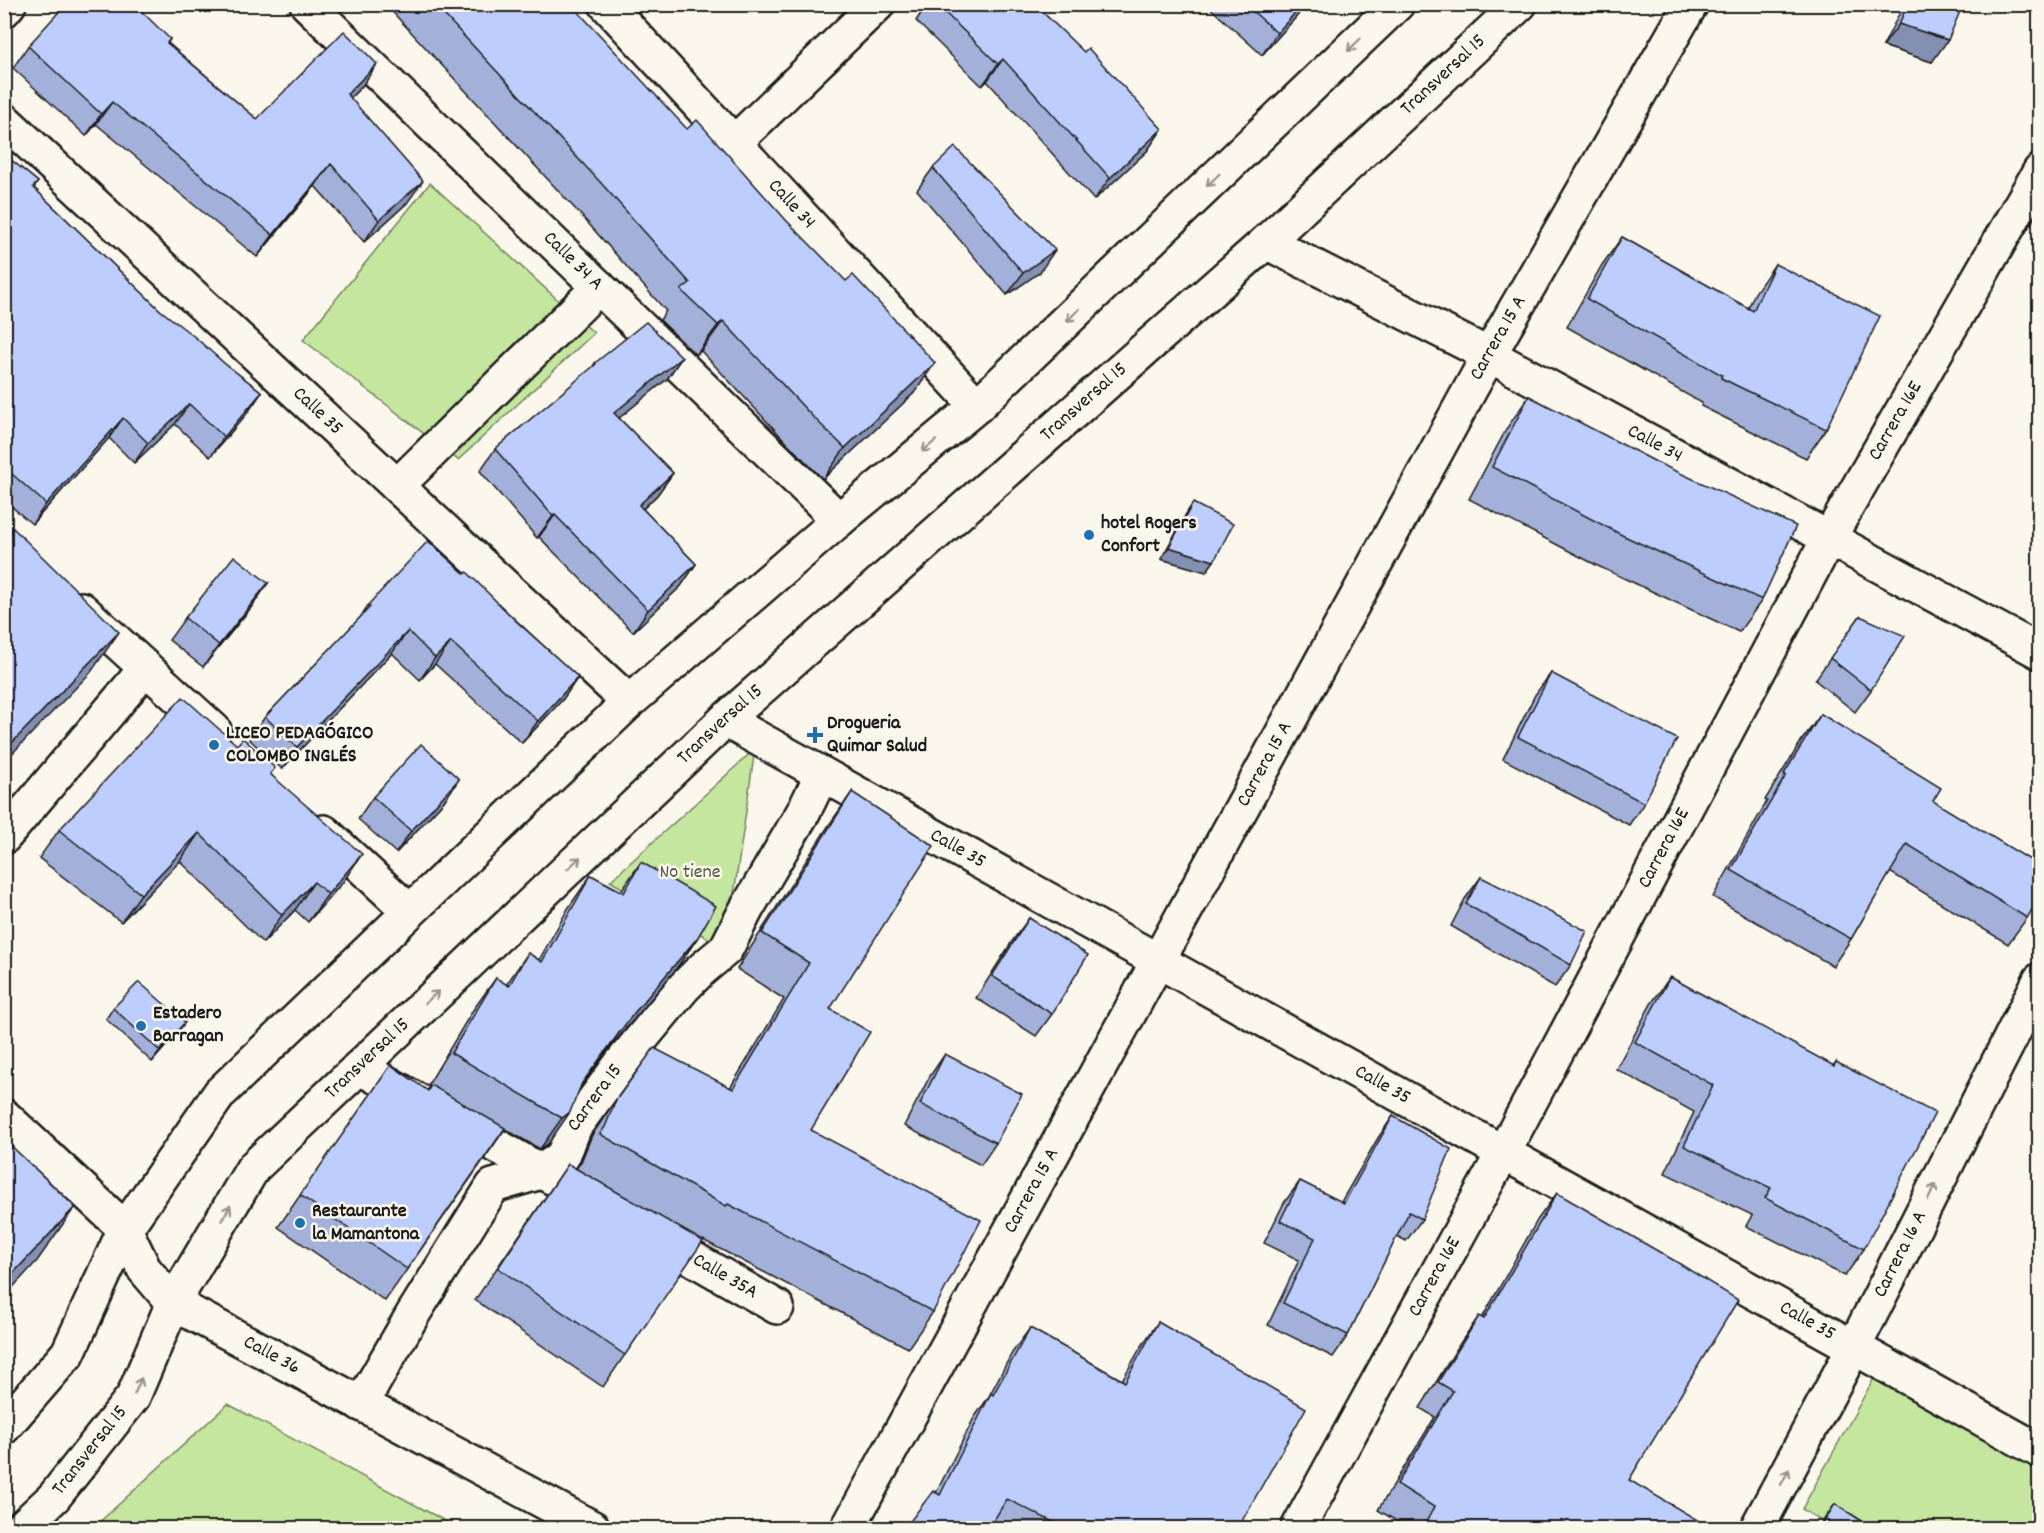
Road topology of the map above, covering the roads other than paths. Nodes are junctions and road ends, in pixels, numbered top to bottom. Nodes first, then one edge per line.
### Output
1 (9, 4) edge
2 (307, 4) edge
3 (606, 4) edge
4 (878, 4) edge
5 (1396, 4) edge
6 (1520, 4) edge
7 (1691, 4) edge
8 (4, 9) edge
9 (4, 120) edge
10 (734, 143) junction
11 (2040, 171) edge
12 (1266, 242) junction
13 (599, 287) junction
14 (1489, 355) junction
15 (977, 406) junction
16 (397, 486) junction
17 (839, 520) junction
18 (1830, 538) junction
19 (58, 587) edge
20 (2040, 652) edge
21 (146, 668) junction
22 (629, 702) junction
23 (725, 720) junction
24 (234, 749) edge
25 (822, 774) junction
26 (304, 814) edge
27 (4, 837) edge
28 (409, 911) junction
29 (1158, 961) junction
30 (2040, 980) edge
31 (359, 1067) junction
32 (4, 1116) edge
33 (1503, 1153) junction
34 (541, 1172) junction
35 (582, 1195) edge
36 (623, 1219) edge
37 (126, 1229) junction
38 (173, 1303) junction
39 (777, 1307) dead end
40 (1854, 1347) junction
41 (361, 1404) junction
42 (4, 1427) edge
43 (2040, 1451) edge
44 (21, 1528) edge
45 (593, 1528) edge
46 (848, 1528) edge
47 (1298, 1528) edge
48 (1757, 1528) edge

1 - 8 street
2 - 13 street, Calle 34 A
3 - 10 street, Calle 34
4 - 10 street
5 -> 15 street
6 - 12 street, Transversal 15
7 - 14 street, Carrera 15 A
9 - 16 street, Calle 35
10 - 15 street, Calle 34
11 - 18 street, Carrera 16E
12 - 14 street, Calle 34
12 - 23 street, Transversal 15
13 - 16 street
13 - 17 street, Calle 34 A
14 - 18 street, Calle 34
14 - 29 street, Carrera 15 A
15 -> 17 street
16 - 22 street, Calle 35
17 - 22 street
18 - 20 street, Calle 34
18 - 33 street, Carrera 16E
19 - 21 street
21 - 24 street
21 - 27 street
22 - 28 street
23 - 25 street, Calle 35
31 -> 23 street, Transversal 15
25 - 29 street, Calle 35
25 - 34 street, Carrera 15
26 - 28 street
28 - 37 street
29 - 33 street, Calle 35
29 - 46 street, Carrera 15 A
40 -> 30 street, Carrera 16 A
31 - 34 street
38 -> 31 street, Transversal 15
32 - 37 street, Calle 36
33 - 40 street, Calle 35
33 - 47 street, Carrera 16E
34 - 35 street
34 - 41 street, Carrera 15
36 - 39 street, Calle 35A
37 - 38 street, Calle 36
37 - 42 street
38 - 41 street, Calle 36
44 -> 38 street, Transversal 15
40 - 43 street, Calle 35
48 -> 40 street, Carrera 16 A
41 - 45 street, Calle 36

